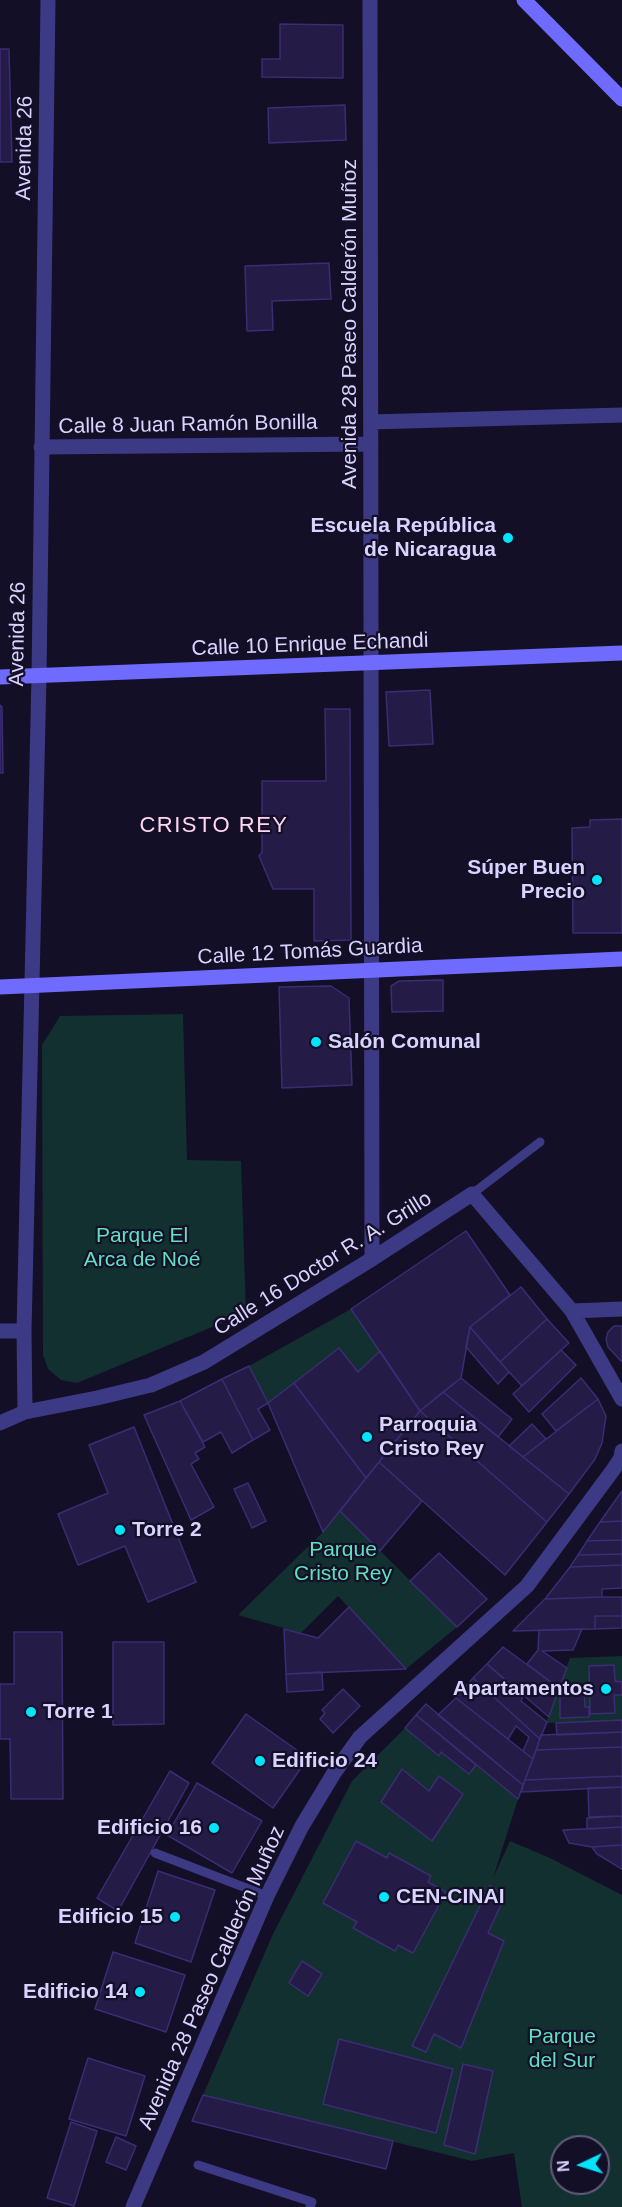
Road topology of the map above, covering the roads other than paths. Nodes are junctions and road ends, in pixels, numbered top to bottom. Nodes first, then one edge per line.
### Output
1 (48, 0) edge
2 (370, 0) edge
3 (524, 0) edge
4 (622, 99) edge
5 (622, 415) edge
6 (371, 422) junction
7 (371, 444) junction
8 (41, 447) junction
9 (622, 653) edge
10 (370, 664) junction
11 (39, 675) junction
12 (0, 677) edge
13 (622, 959) edge
14 (371, 969) junction
15 (32, 986) junction
16 (0, 987) edge
17 (540, 1142) dead end
18 (472, 1194) junction
19 (372, 1259) junction
20 (622, 1309) edge
21 (573, 1311) junction
22 (0, 1331) edge
23 (24, 1331) junction
24 (622, 1398) edge
25 (25, 1412) junction
26 (0, 1423) edge
27 (622, 1451) edge
28 (155, 1853) dead end
29 (267, 1896) junction
30 (198, 2165) dead end
31 (134, 2207) edge
32 (310, 2207) edge

1 - 8 street, Avenida 26
2 - 6 street, Avenida 28 Paseo Calderón Muñoz
3 - 4 street
5 - 6 street
6 - 7 street, Avenida 28 Paseo Calderón Muñoz
7 - 8 street, Calle 8 Juan Ramón Bonilla
7 - 10 street, Avenida 28 Paseo Calderón Muñoz
8 - 11 street, Avenida 26
9 - 10 street, Calle 10 Enrique Echandi
10 - 11 street, Calle 10 Enrique Echandi
10 - 14 street, Avenida 28 Paseo Calderón Muñoz
11 - 12 street, Calle 10 Enrique Echandi
11 - 15 street, Avenida 26
13 - 14 street, Calle 12 Tomás Guardia
14 - 15 street, Calle 12 Tomás Guardia
14 - 19 street, Avenida 28 Paseo Calderón Muñoz
15 - 16 street, Calle 12 Tomás Guardia
15 - 23 street, Avenida 26
17 - 18 lane
18 - 19 street, Calle 16 Doctor R. A. Grillo
18 - 21 street
19 - 25 street, Calle 16 Doctor R. A. Grillo
20 - 21 street
21 - 24 street
22 - 23 street
23 - 25 street, Avenida 26
25 - 26 street, Calle 16 Doctor R. A. Grillo
27 - 29 street, Avenida 28 Paseo Calderón Muñoz
28 - 29 lane
29 - 31 street, Avenida 28 Paseo Calderón Muñoz
30 - 32 lane

